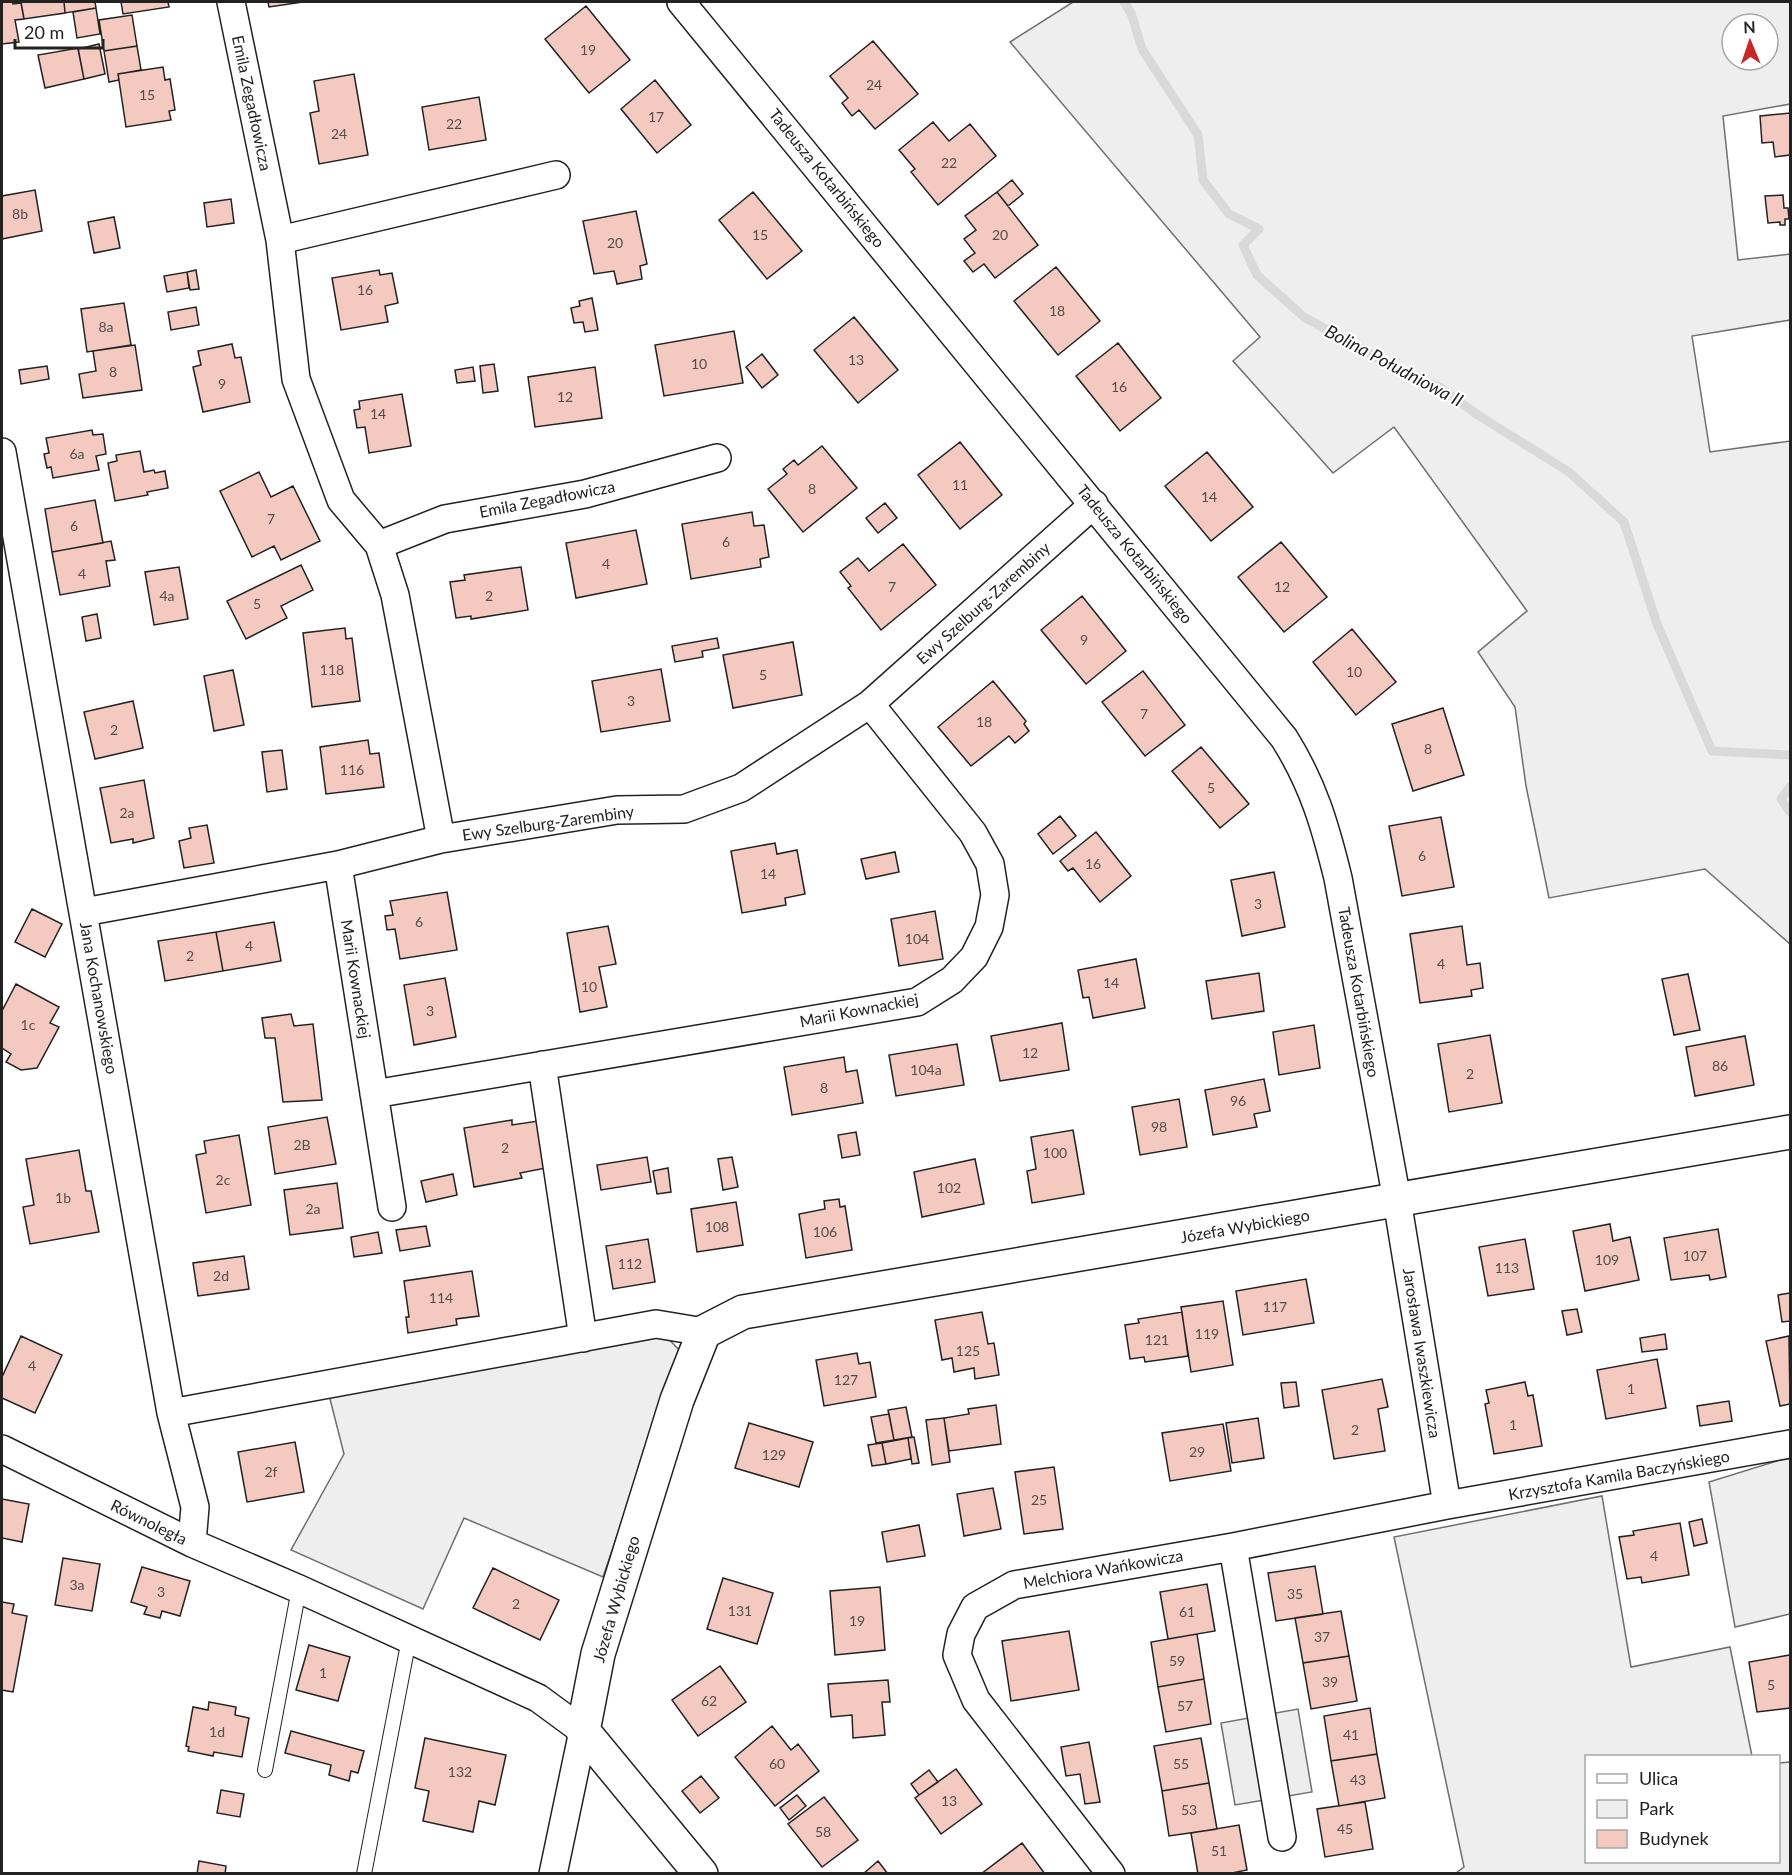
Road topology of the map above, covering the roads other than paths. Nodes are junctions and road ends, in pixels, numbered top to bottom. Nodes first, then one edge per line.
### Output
1 (231, 2) edge
2 (681, 2) edge
3 (556, 175) dead end
4 (280, 240) junction
5 (2, 452) edge
6 (717, 458) dead end
7 (1094, 504) junction
8 (379, 545) junction
9 (870, 704) junction
10 (441, 839) junction
11 (338, 865) junction
12 (84, 912) junction
13 (542, 1065) junction
14 (374, 1094) junction
15 (1791, 1132) edge
16 (1397, 1200) junction
17 (392, 1207) dead end
18 (704, 1332) junction
19 (583, 1338) junction
20 (171, 1413) junction
21 (1791, 1444) edge
22 (2, 1449) edge
23 (1447, 1505) junction
24 (192, 1543) junction
25 (1233, 1547) junction
26 (299, 1589) junction
27 (410, 1639) junction
28 (583, 1731) junction
29 (265, 1770) dead end
30 (1282, 1837) dead end
31 (364, 1874) edge
32 (552, 1874) edge
33 (702, 1874) edge
34 (1111, 1874) edge

1 - 4 street, Emila Zegadłowicza
2 - 7 street, Tadeusza Kotarbińskiego
3 - 4 street
4 - 8 street, Emila Zegadłowicza
5 - 12 street, Jana Kochanowskiego
6 - 8 street, Emila Zegadłowicza
7 - 9 street, Ewy Szelburg-Zarembiny
7 - 16 street, Tadeusza Kotarbińskiego
8 - 10 street, Emila Zegadłowicza
9 - 10 street, Ewy Szelburg-Zarembiny
9 - 13 street, Marii Kownackiej
10 - 11 street, Ewy Szelburg-Zarembiny
11 - 12 street, Ewy Szelburg-Zarembiny
11 - 14 street, Marii Kownackiej
12 - 20 street, Jana Kochanowskiego
13 - 14 street, Marii Kownackiej
13 - 19 street
14 - 17 street, Marii Kownackiej
15 - 16 street, Józefa Wybickiego
16 - 18 street, Józefa Wybickiego
16 - 23 street, Jarosława Iwaszkiewicza
18 - 19 street
18 - 28 street, Józefa Wybickiego
19 - 20 street
20 - 24 street, Jana Kochanowskiego
21 - 23 street, Krzysztofa Kamila Baczyńskiego
22 - 24 street, Równoległa
23 - 25 street, Melchiora Wańkowicza
24 - 26 street, Równoległa
25 - 30 street
25 - 34 street, Melchiora Wańkowicza
26 - 27 street, Równoległa
26 - 29 lane
27 - 28 street, Równoległa
27 - 31 lane
28 - 32 street, Józefa Wybickiego
28 - 33 street

